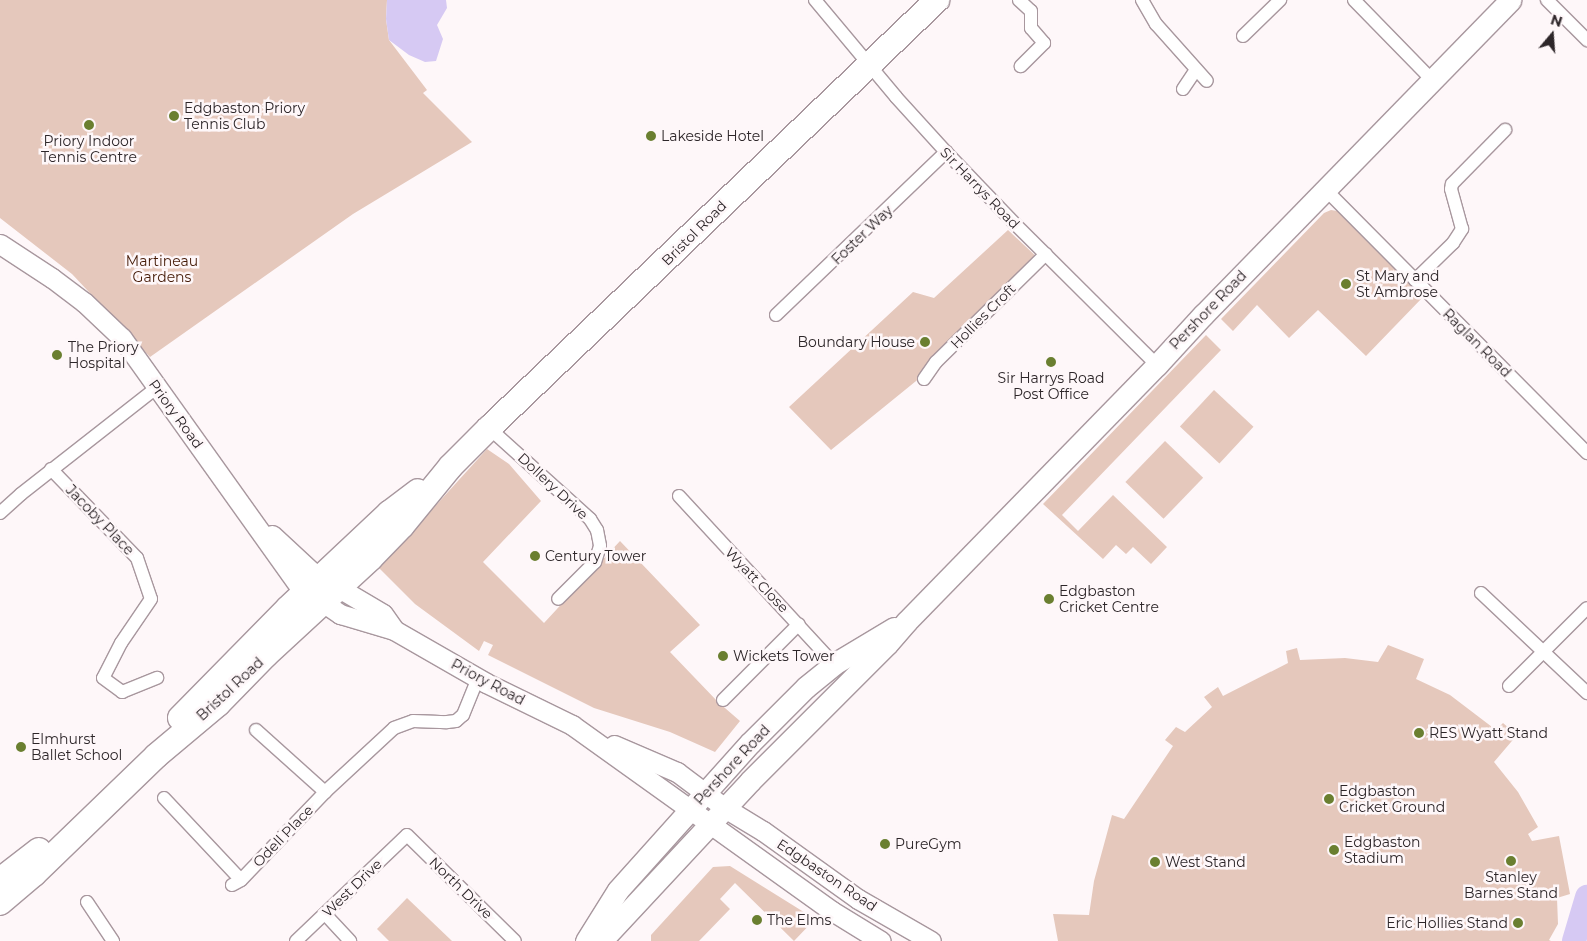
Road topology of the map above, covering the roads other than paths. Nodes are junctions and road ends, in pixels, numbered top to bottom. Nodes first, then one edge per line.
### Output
1 (815, 0) edge
2 (938, 0) edge
3 (1019, 0) edge
4 (1142, 0) edge
5 (1280, 0) edge
6 (1354, 0) edge
7 (1510, 0) edge
8 (1547, 0) edge
9 (1243, 36) dead end
10 (1587, 40) edge
11 (1021, 66) dead end
12 (1196, 70) junction
13 (876, 73) junction
14 (1432, 80) junction
15 (1207, 81) dead end
16 (1183, 89) dead end
17 (1504, 130) dead end
18 (946, 152) junction
19 (1326, 190) junction
20 (0, 244) edge
21 (1046, 254) junction
22 (1415, 280) junction
23 (776, 315) dead end
24 (1157, 365) junction
25 (924, 380) dead end
26 (156, 388) junction
27 (489, 428) junction
28 (1587, 453) edge
29 (51, 469) junction
30 (679, 496) dead end
31 (0, 513) edge
32 (323, 590) junction
33 (1481, 593) dead end
34 (558, 599) dead end
35 (1587, 608) edge
36 (907, 621) junction
37 (799, 624) junction
38 (1543, 652) junction
39 (834, 664) junction
40 (157, 678) dead end
41 (478, 678) junction
42 (1509, 686) dead end
43 (1587, 694) edge
44 (723, 700) dead end
45 (256, 730) dead end
46 (582, 732) junction
47 (325, 792) junction
48 (705, 792) junction
49 (164, 798) dead end
50 (725, 808) junction
51 (690, 811) junction
52 (710, 825) junction
53 (407, 835) joint
54 (0, 880) edge
55 (0, 902) edge
56 (87, 902) dead end
57 (325, 914) junction
58 (113, 941) edge
59 (296, 941) edge
60 (350, 941) edge
61 (515, 941) edge
62 (586, 941) edge
63 (601, 941) edge
64 (881, 941) edge
65 (930, 941) edge

1 - 13 street, Sir Harrys Road
2 - 13 highway, Bristol Road
3 - 11 street
4 - 12 street
5 - 9 street
6 - 14 street
7 - 14 main road, Pershore Road
8 - 10 street
12 - 15 street
12 - 16 street
13 - 18 street, Sir Harrys Road
13 - 27 highway, Bristol Road
14 - 19 main road, Pershore Road
17 - 22 street
18 - 21 street, Sir Harrys Road
18 - 23 street, Foster Way
19 - 22 street, Raglan Road
19 - 24 main road, Pershore Road
20 - 26 main road, Priory Road
21 - 24 street, Sir Harrys Road
21 - 25 street, Hollies Croft
22 - 28 street, Raglan Road
24 - 36 main road, Pershore Road
26 - 29 street
26 - 32 main road, Priory Road
27 - 32 highway, Bristol Road
27 - 34 street, Dollery Drive
29 - 31 street
29 - 40 street, Jacoby Place
30 - 37 street, Wyatt Close
32 - 41 main road, Priory Road
32 - 54 highway, Bristol Road
32 - 55 highway, Bristol Road
33 - 38 street
35 - 38 street
36 - 39 main road, Pershore Road
36 - 50 main road, Pershore Road
37 - 39 street, Wyatt Close
37 - 44 street
38 - 42 street
38 - 43 street
39 - 48 main road, Pershore Road
41 - 46 main road, Priory Road
41 - 47 street, Odell Place
45 - 47 street
46 - 48 main road, Priory Road
46 - 51 main road, Priory Road
47 - 49 street, Odell Place
48 - 50 main road, Priory Road
48 - 51 main road, Pershore Road
50 - 52 main road, Pershore Road
50 - 65 main road, Edgbaston Road
51 - 52 main road, Priory Road
51 - 62 main road, Pershore Road
52 - 63 main road, Pershore Road
52 - 64 main road, Edgbaston Road
53 - 57 street, West Drive
53 - 61 street, North Drive
56 - 58 street
57 - 59 street, West Drive
57 - 60 street

